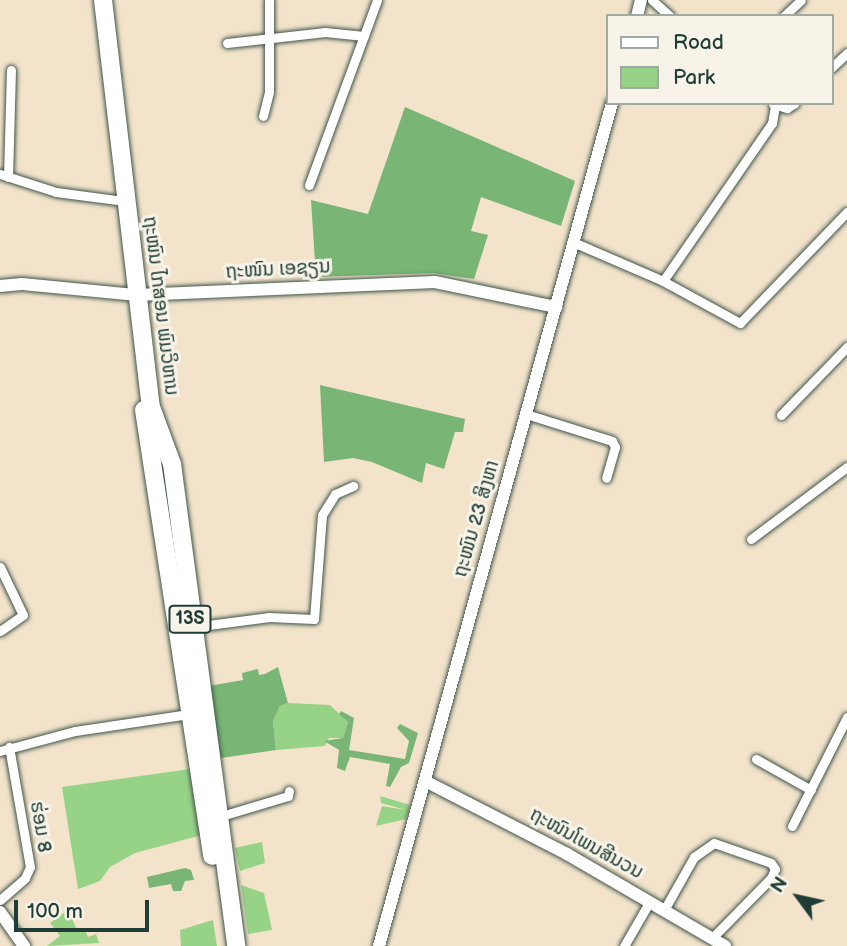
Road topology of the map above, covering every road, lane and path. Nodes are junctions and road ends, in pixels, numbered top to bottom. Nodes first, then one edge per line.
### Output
1 (95, 0) edge
2 (103, 0) edge
3 (269, 0) edge
4 (377, 0) edge
5 (652, 0) edge
6 (801, 0) edge
7 (668, 14) edge
8 (786, 14) edge
9 (364, 36) junction
10 (267, 38) junction
11 (227, 43) dead end
12 (847, 53) edge
13 (833, 66) edge
14 (11, 70) dead end
15 (611, 105) edge
16 (774, 105) edge
17 (263, 116) dead end
18 (4, 175) edge
19 (309, 185) dead end
20 (117, 200) junction
21 (847, 212) edge
22 (572, 242) junction
23 (663, 281) junction
24 (0, 286) edge
25 (132, 295) junction
26 (556, 307) junction
27 (847, 347) edge
28 (526, 414) junction
29 (781, 415) dead end
30 (847, 467) edge
31 (606, 478) dead end
32 (353, 486) dead end
33 (751, 539) dead end
34 (0, 567) edge
35 (191, 628) junction
36 (0, 631) edge
37 (189, 714) junction
38 (847, 717) edge
39 (5, 749) edge
40 (756, 759) dead end
41 (425, 781) junction
42 (811, 790) junction
43 (289, 791) dead end
44 (218, 817) junction
45 (792, 826) dead end
46 (0, 900) edge
47 (650, 901) junction
48 (224, 902) junction
49 (664, 909) junction
50 (0, 912) edge
51 (712, 938) junction
52 (24, 946) edge
53 (226, 946) edge
54 (236, 946) edge
55 (379, 946) edge
56 (624, 946) edge
57 (725, 946) edge

1 - 20 highway, ຖະໜົນ ໄກສອນ ພົມວິຫານ / 13S
2 - 25 highway, ຖະໜົນ ໄກສອນ ພົມວິຫານ / 13S
3 - 10 street
4 - 9 street
5 - 7 street
6 - 8 street
9 - 10 street
9 - 19 street
10 - 11 street
10 - 17 street
12 - 13 street
14 - 18 street
15 - 22 main road, ຖະໜົນ 23 ສິງຫາ
16 - 23 street
18 - 20 street
20 - 25 highway, ຖະໜົນ ໄກສອນ ພົມວິຫານ / 13S
21 - 23 street
22 - 23 street
22 - 26 main road, ຖະໜົນ 23 ສິງຫາ
24 - 25 main road, ຖະໜົນ ເອຊຽນ
25 - 26 main road, ຖະໜົນ ເອຊຽນ
25 - 35 highway, ຖະໜົນ ໄກສອນ ພົມວິຫານ / 13S
25 - 37 highway, ຖະໜົນ ໄກສອນ ພົມວິຫານ / 13S
26 - 28 main road, ຖະໜົນ 23 ສິງຫາ
27 - 29 street
28 - 31 street
28 - 41 main road, ຖະໜົນ 23 ສິງຫາ
30 - 33 street
32 - 35 street
34 - 36 street
35 - 44 highway, ຖະໜົນ ໄກສອນ ພົມວິຫານ / 13S
37 - 39 street
37 - 48 highway, ຖະໜົນ ໄກສອນ ພົມວິຫານ / 13S
38 - 42 street
39 - 46 street, ຮ່ອມ 8
40 - 42 street
41 - 47 main road, ຖະໜົນໂພນສີນວນ
41 - 55 main road, ຖະໜົນ 23 ສິງຫາ
42 - 45 street
43 - 44 street
44 - 48 highway, ຖະໜົນ ໄກສອນ ພົມວິຫານ / 13S
47 - 49 main road, ຖະໜົນໂພນສີນວນ
47 - 56 street
48 - 53 highway, ຖະໜົນ ໄກສອນ ພົມວິຫານ / 13S
48 - 54 highway, ຖະໜົນ ໄກສອນ ພົມວິຫານ / 13S
49 - 51 main road, ຖະໜົນໂພນສີນວນ
49 - 51 street
50 - 52 main road
51 - 57 main road, ຖະໜົນໂພນສີນວນ

